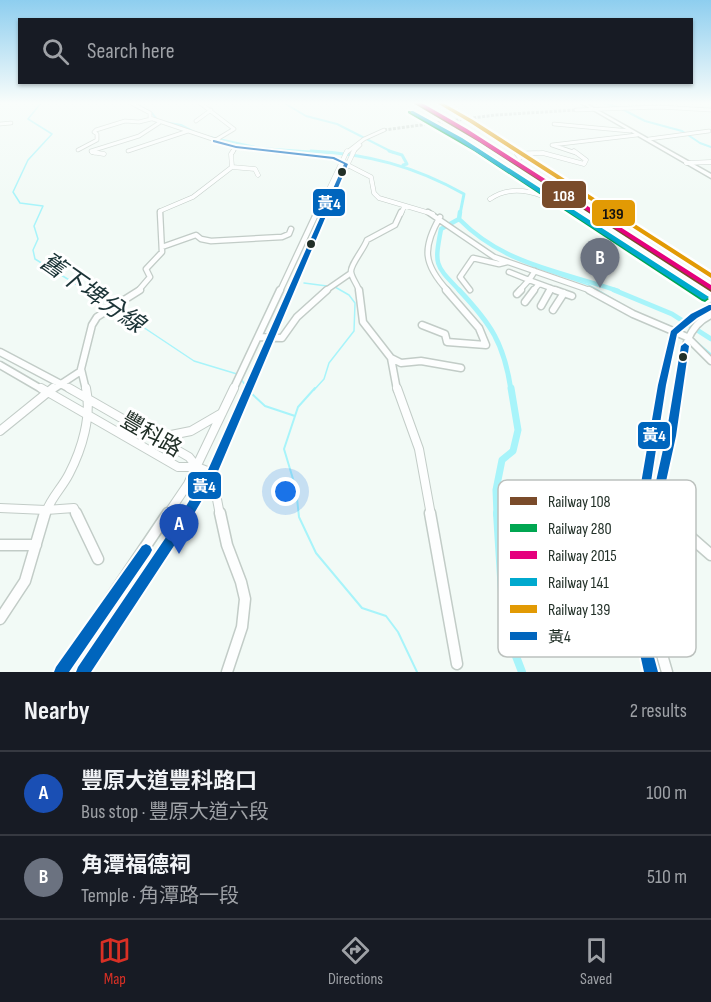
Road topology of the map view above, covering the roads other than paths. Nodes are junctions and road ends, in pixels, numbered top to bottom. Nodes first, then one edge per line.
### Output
1 (97, 134) edge
2 (142, 134) edge
3 (177, 134) edge
4 (201, 134) edge
5 (225, 134) edge
6 (378, 134) tunnel mouth
7 (641, 134) edge
8 (684, 134) edge
9 (637, 135) joint
10 (218, 139) junction
11 (649, 139) junction
12 (365, 140) junction
13 (236, 147) junction
14 (78, 150) dead end
15 (128, 151) dead end
16 (104, 154) dead end
17 (520, 158) dead end
18 (344, 160) junction
19 (688, 162) junction
20 (711, 162) edge
21 (232, 167) junction
22 (258, 175) dead end
23 (711, 175) edge
24 (542, 196) dead end
25 (490, 199) dead end
26 (404, 207) junction
27 (441, 217) junction
28 (291, 229) dead end
29 (162, 247) junction
30 (508, 261) junction
31 (536, 271) junction
32 (509, 272) dead end
33 (351, 273) junction
34 (528, 280) junction
35 (539, 284) junction
36 (551, 288) junction
37 (470, 290) dead end
38 (564, 293) junction
39 (517, 294) dead end
40 (572, 296) dead end
41 (525, 303) dead end
42 (540, 306) dead end
43 (711, 307) edge
44 (553, 310) dead end
45 (711, 315) edge
46 (697, 318) junction
47 (422, 325) dead end
48 (674, 333) junction
49 (258, 337) junction
50 (687, 337) junction
51 (269, 338) junction
52 (0, 352) edge
53 (391, 358) junction
54 (711, 361) edge
55 (0, 364) edge
56 (461, 368) dead end
57 (81, 371) junction
58 (60, 383) junction
59 (49, 392) junction
60 (88, 398) junction
61 (224, 411) junction
62 (88, 415) junction
63 (0, 431) edge
64 (154, 438) junction
65 (197, 467) junction
66 (212, 473) junction
67 (646, 480) edge
68 (661, 480) edge
69 (0, 508) edge
70 (46, 510) junction
71 (696, 542) edge
72 (0, 545) edge
73 (36, 545) junction
74 (711, 555) edge
75 (98, 559) dead end
76 (0, 619) edge
77 (647, 657) edge
78 (662, 657) edge
79 (457, 664) dead end
80 (62, 672) edge
81 (83, 672) edge
82 (227, 672) edge
83 (651, 672) edge
84 (667, 672) edge

1 - 14 street
2 - 16 street
3 - 15 street
4 - 10 street
5 - 10 street
6 - 12 street
7 - 11 main road
8 - 11 street
9 - 17 street
9 - 19 main road
10 - 13 street
11 - 19 main road
12 - 18 street
12 - 18 street
13 - 18 street
13 - 21 street
18 - 26 street
18 - 49 street
18 - 51 street
19 - 20 street
19 - 23 main road
21 - 22 street
21 - 29 street
24 - 25 street
26 - 27 street
26 - 33 street
27 - 30 street
27 - 47 street
28 - 29 street
29 - 57 street
30 - 31 street
30 - 37 street
31 - 34 street
31 - 48 street
32 - 34 street
33 - 51 street
33 - 53 street
34 - 35 street
34 - 39 street
35 - 36 street
35 - 41 street
36 - 38 street
36 - 42 street
38 - 40 street
38 - 44 street
43 - 46 street
45 - 46 street
46 - 48 street
46 - 50 street
48 - 50 street
48 - 67 street
49 - 51 street
49 - 61 street
50 - 54 street
50 - 68 street
51 - 66 street
52 - 58 street, 豐科路
53 - 56 street
53 - 79 street
55 - 59 street, 豐科路
57 - 58 street
57 - 60 street
58 - 59 street
58 - 60 street, 豐科路
59 - 62 street, 豐科路
59 - 63 street
60 - 62 street
60 - 64 street, 豐科路
61 - 64 street
61 - 65 street
62 - 65 street, 豐科路
62 - 70 street
64 - 65 street, 豐科路
65 - 66 street
65 - 80 street
66 - 81 street
66 - 82 street
69 - 70 street
70 - 73 street
70 - 75 street
71 - 74 street
72 - 73 street
73 - 76 street
77 - 83 street
78 - 84 street

